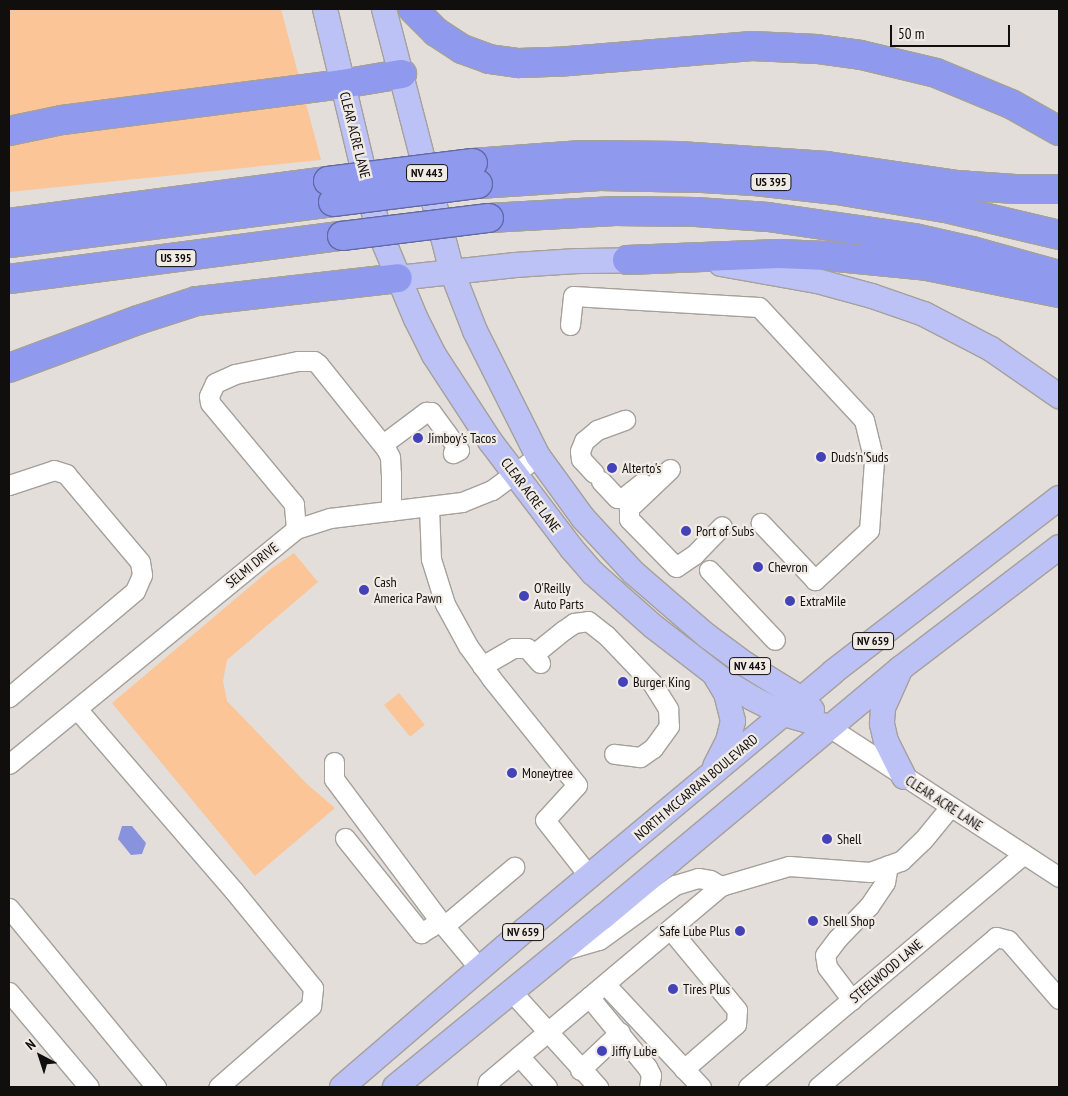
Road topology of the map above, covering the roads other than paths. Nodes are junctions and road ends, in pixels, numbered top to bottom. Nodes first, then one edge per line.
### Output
1 (325, 9) edge
2 (384, 9) edge
3 (413, 9) edge
4 (402, 74) junction
5 (342, 84) junction
6 (9, 131) edge
7 (1059, 131) edge
8 (475, 173) junction
9 (1059, 189) edge
10 (331, 192) junction
11 (9, 224) edge
12 (1059, 235) edge
13 (9, 244) edge
14 (627, 260) junction
15 (452, 272) junction
16 (1059, 275) edge
17 (398, 278) junction
18 (9, 279) edge
19 (1059, 294) edge
20 (570, 325) dead end
21 (9, 368) edge
22 (1059, 396) edge
23 (625, 420) dead end
24 (383, 444) junction
25 (453, 454) dead end
26 (538, 456) junction
27 (514, 475) junction
28 (9, 485) edge
29 (1059, 498) edge
30 (429, 507) junction
31 (392, 511) junction
32 (761, 523) dead end
33 (722, 526) dead end
34 (296, 529) junction
35 (1059, 547) edge
36 (709, 570) dead end
37 (775, 640) dead end
38 (482, 666) junction
39 (901, 668) junction
40 (714, 674) junction
41 (9, 697) edge
42 (802, 699) junction
43 (77, 709) junction
44 (784, 714) junction
45 (829, 727) junction
46 (614, 754) dead end
47 (334, 762) dead end
48 (9, 764) edge
49 (904, 777) junction
50 (706, 779) junction
51 (950, 807) junction
52 (345, 838) dead end
53 (1024, 854) junction
54 (888, 865) junction
55 (514, 867) dead end
56 (589, 876) junction
57 (1059, 877) edge
58 (721, 886) junction
59 (9, 908) edge
60 (442, 924) junction
61 (670, 929) junction
62 (561, 951) junction
63 (480, 969) junction
64 (605, 984) junction
65 (9, 992) edge
66 (510, 992) junction
67 (590, 997) junction
68 (1059, 999) edge
69 (852, 1000) junction
70 (620, 1032) junction
71 (547, 1033) junction
72 (519, 1056) junction
73 (684, 1069) junction
74 (580, 1070) junction
75 (89, 1087) edge
76 (156, 1087) edge
77 (218, 1087) edge
78 (342, 1087) edge
79 (395, 1087) edge
80 (488, 1087) edge
81 (547, 1087) edge
82 (598, 1087) edge
83 (649, 1087) edge
84 (701, 1087) edge
85 (748, 1087) edge
86 (818, 1087) edge

1 - 5 main road, CLEAR ACRE LANE / NV 443
2 - 4 main road, CLEAR ACRE LANE / NV 443
3 - 7 highway
4 - 5 highway
4 - 15 main road, CLEAR ACRE LANE / NV 443
5 - 6 highway
5 - 17 main road, CLEAR ACRE LANE / NV 443
8 - 9 highway
8 - 10 highway, US 395, bridge
8 - 12 highway, US 395
10 - 11 highway
10 - 13 highway, US 395
14 - 15 main road
14 - 19 highway
14 - 22 main road
15 - 17 main road
15 - 26 main road, CLEAR ACRE LANE / NV 443
16 - 18 highway, US 395, bridge
17 - 21 highway
17 - 27 main road, CLEAR ACRE LANE / NV 443
20 - 32 street
23 - 33 street
24 - 25 street
24 - 31 street
24 - 34 street
26 - 27 street, SELMI DRIVE
26 - 42 main road, CLEAR ACRE LANE / NV 443
27 - 30 street, SELMI DRIVE
27 - 40 main road, CLEAR ACRE LANE / NV 443
28 - 41 street
29 - 42 main road, NORTH MCCARRAN BOULEVARD / NV 659
30 - 31 street, SELMI DRIVE
30 - 38 street
31 - 34 street, SELMI DRIVE
34 - 43 street, SELMI DRIVE
35 - 39 main road, NV 659
36 - 37 street
38 - 46 street
38 - 56 street
39 - 45 main road, NV 659
39 - 49 main road
40 - 44 main road, CLEAR ACRE LANE / NV 443
40 - 50 main road
42 - 44 main road, NORTH MCCARRAN BOULEVARD / NV 659
42 - 45 main road, CLEAR ACRE LANE / NV 443
43 - 48 street, SELMI DRIVE
43 - 77 street
44 - 45 main road, CLEAR ACRE LANE / NV 443
44 - 50 main road, NORTH MCCARRAN BOULEVARD / NV 659
45 - 49 street, CLEAR ACRE LANE
45 - 62 main road, NV 659
47 - 60 street
49 - 51 street, CLEAR ACRE LANE
50 - 56 main road, NORTH MCCARRAN BOULEVARD / NV 659
51 - 53 street, CLEAR ACRE LANE
51 - 54 street
52 - 60 street
53 - 57 street, CLEAR ACRE LANE
53 - 69 street, STEELWOOD LANE
54 - 58 street
54 - 69 street
55 - 60 street
56 - 63 main road, NORTH MCCARRAN BOULEVARD / NV 659
58 - 61 street
58 - 62 street
59 - 76 street
60 - 63 street
61 - 64 street
61 - 73 street
62 - 66 main road, NV 659
63 - 78 main road, NORTH MCCARRAN BOULEVARD / NV 659
64 - 67 street
64 - 73 street
65 - 75 street
66 - 71 street
66 - 79 main road, NV 659
67 - 70 street
67 - 71 street
68 - 86 street
69 - 85 street, STEELWOOD LANE
70 - 74 street
70 - 83 street
71 - 72 street
71 - 74 street
72 - 80 street
72 - 81 street
73 - 84 street
74 - 82 street

